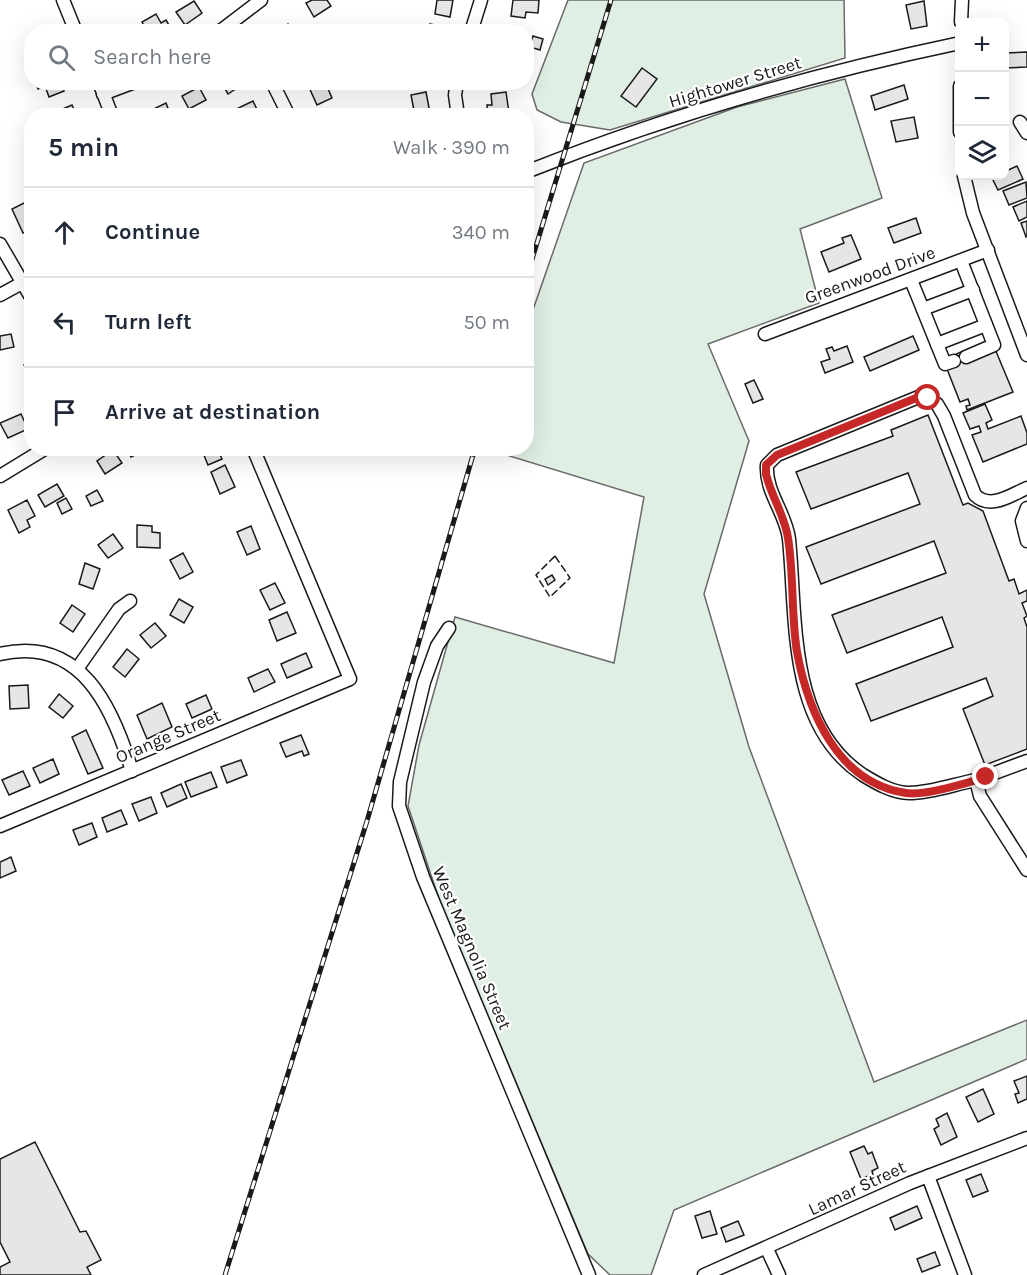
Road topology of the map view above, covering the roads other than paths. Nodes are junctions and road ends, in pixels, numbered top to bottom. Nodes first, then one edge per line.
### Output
1 (63, 0) edge
2 (261, 0) edge
3 (481, 0) edge
4 (962, 0) edge
5 (961, 18) edge
6 (73, 24) edge
7 (236, 24) edge
8 (474, 24) edge
9 (955, 44) edge
10 (102, 90) edge
11 (276, 90) edge
12 (456, 90) edge
13 (109, 108) edge
14 (285, 108) edge
15 (457, 108) edge
16 (1020, 122) dead end
17 (1027, 133) edge
18 (534, 169) edge
19 (965, 180) edge
20 (0, 244) edge
21 (988, 250) junction
22 (961, 261) junction
23 (911, 280) junction
24 (22, 283) junction
25 (24, 286) edge
26 (973, 290) junction
27 (0, 295) edge
28 (923, 309) junction
29 (986, 325) junction
30 (1022, 326) edge
31 (765, 334) dead end
32 (937, 344) junction
33 (1027, 355) edge
34 (33, 456) edge
35 (256, 456) edge
36 (0, 476) edge
37 (1027, 488) edge
38 (1027, 508) edge
39 (1027, 541) edge
40 (130, 600) dead end
41 (448, 628) dead end
42 (0, 654) edge
43 (77, 669) junction
44 (1027, 761) edge
45 (132, 771) junction
46 (976, 780) junction
47 (0, 826) edge
48 (1027, 870) edge
49 (1027, 1138) edge
50 (928, 1176) junction
51 (767, 1249) junction
52 (589, 1275) edge
53 (704, 1275) edge
54 (779, 1275) edge
55 (965, 1275) edge

1 - 6 street
2 - 7 street
3 - 8 street
4 - 5 street
9 - 18 street, Hightower Street
10 - 13 street
11 - 14 street
12 - 15 street
16 - 17 street
19 - 21 street
20 - 24 street
21 - 22 street, Greenwood Drive
21 - 30 street
22 - 23 street, Greenwood Drive
22 - 26 street
23 - 28 street
23 - 31 street, Greenwood Drive
24 - 25 street
24 - 27 street
26 - 28 street
26 - 29 street
28 - 32 street
29 - 32 street
29 - 32 street
30 - 33 street
34 - 36 street
35 - 45 street, Orange Street
37 - 46 street
38 - 39 street
40 - 43 street
41 - 52 street, West Magnolia Street
42 - 43 street
43 - 45 street
44 - 46 street
45 - 47 street, Orange Street
46 - 48 street
49 - 50 street, Lamar Street
50 - 51 street, Lamar Street
50 - 55 street
51 - 53 street, Lamar Street
51 - 54 street

